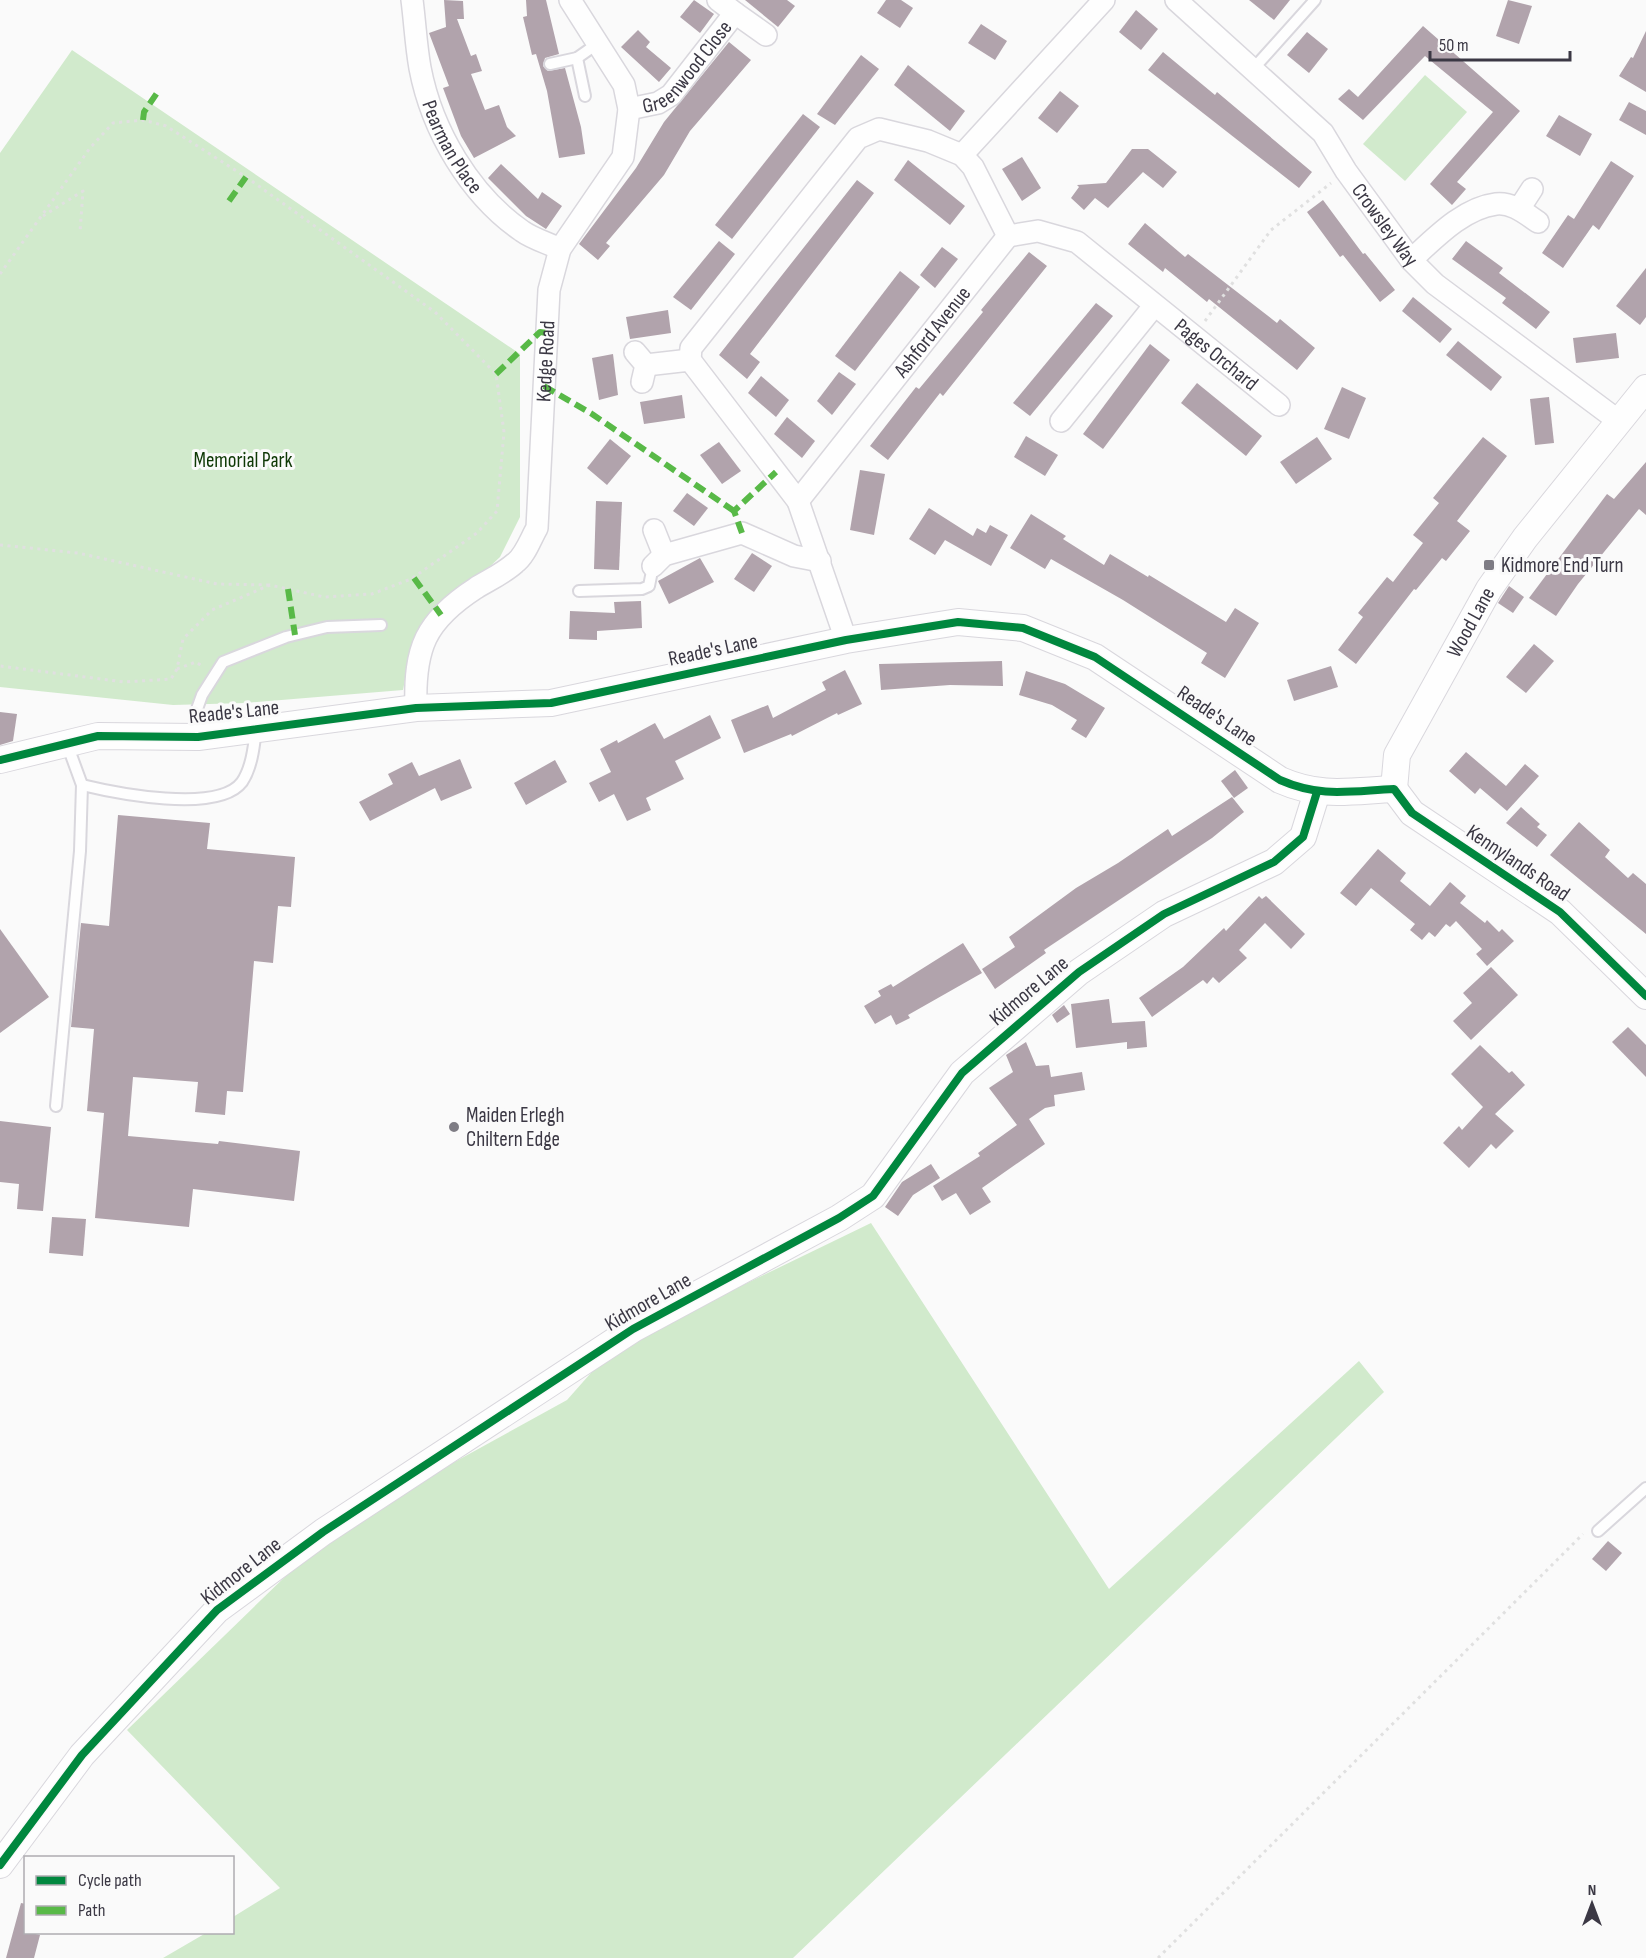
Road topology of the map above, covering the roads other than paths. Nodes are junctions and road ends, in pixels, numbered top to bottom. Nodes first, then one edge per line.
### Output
1 (412, 0) edge
2 (570, 0) edge
3 (1104, 0) edge
4 (1176, 0) edge
5 (1315, 0) edge
6 (727, 7) edge
7 (766, 35) dead end
8 (597, 44) junction
9 (577, 58) junction
10 (550, 64) dead end
11 (1254, 68) junction
12 (585, 96) dead end
13 (630, 109) junction
14 (962, 155) junction
15 (1532, 189) dead end
16 (1519, 209) junction
17 (1538, 222) dead end
18 (1008, 236) junction
19 (560, 249) junction
20 (1411, 260) junction
21 (1154, 306) junction
22 (690, 360) junction
23 (641, 366) dead end
24 (1646, 388) edge
25 (1279, 405) dead end
26 (1061, 421) dead end
27 (1620, 422) junction
28 (798, 501) junction
29 (654, 530) dead end
30 (658, 561) junction
31 (820, 561) junction
32 (579, 591) dead end
33 (381, 625) dead end
34 (846, 640) junction
35 (416, 708) junction
36 (256, 729) junction
37 (198, 737) junction
38 (67, 741) junction
39 (0, 760) edge
40 (81, 785) junction
41 (1394, 789) junction
42 (1317, 792) junction
43 (1646, 996) edge
44 (56, 1106) dead end
45 (1646, 1488) edge
46 (1599, 1531) dead end
47 (0, 1865) edge

1 - 19 street, Pearman Place
2 - 8 street, Kedge Road
3 - 14 street
4 - 11 street, Crowsley Way
5 - 11 lane
6 - 7 street, Greenwood Close
6 - 13 street, Greenwood Close
8 - 9 lane
8 - 13 street, Kedge Road
9 - 10 lane
9 - 12 lane
11 - 20 street, Crowsley Way
13 - 19 street, Kedge Road
14 - 18 street
14 - 22 street
15 - 16 street
16 - 17 street
16 - 20 street
18 - 21 street, Pages Orchard
18 - 28 street, Ashford Avenue
19 - 35 street, Kedge Road
20 - 27 street, Crowsley Way
21 - 25 street, Pages Orchard
21 - 26 street, Pages Orchard
22 - 23 street
22 - 28 street
24 - 27 street, Wood Lane
27 - 41 street, Wood Lane
28 - 31 street
29 - 30 street
30 - 31 street
30 - 32 lane
31 - 34 street
33 - 37 lane
34 - 35 street, Reade's Lane
34 - 42 street, Reade's Lane
35 - 36 street, Reade's Lane
36 - 37 street, Reade's Lane
36 - 40 lane
37 - 38 street, Reade's Lane
38 - 39 street, Reade's Lane
38 - 40 lane
40 - 44 lane
41 - 42 street, Reade's Lane
41 - 43 street, Kennylands Road
42 - 47 street, Kidmore Lane
45 - 46 lane

